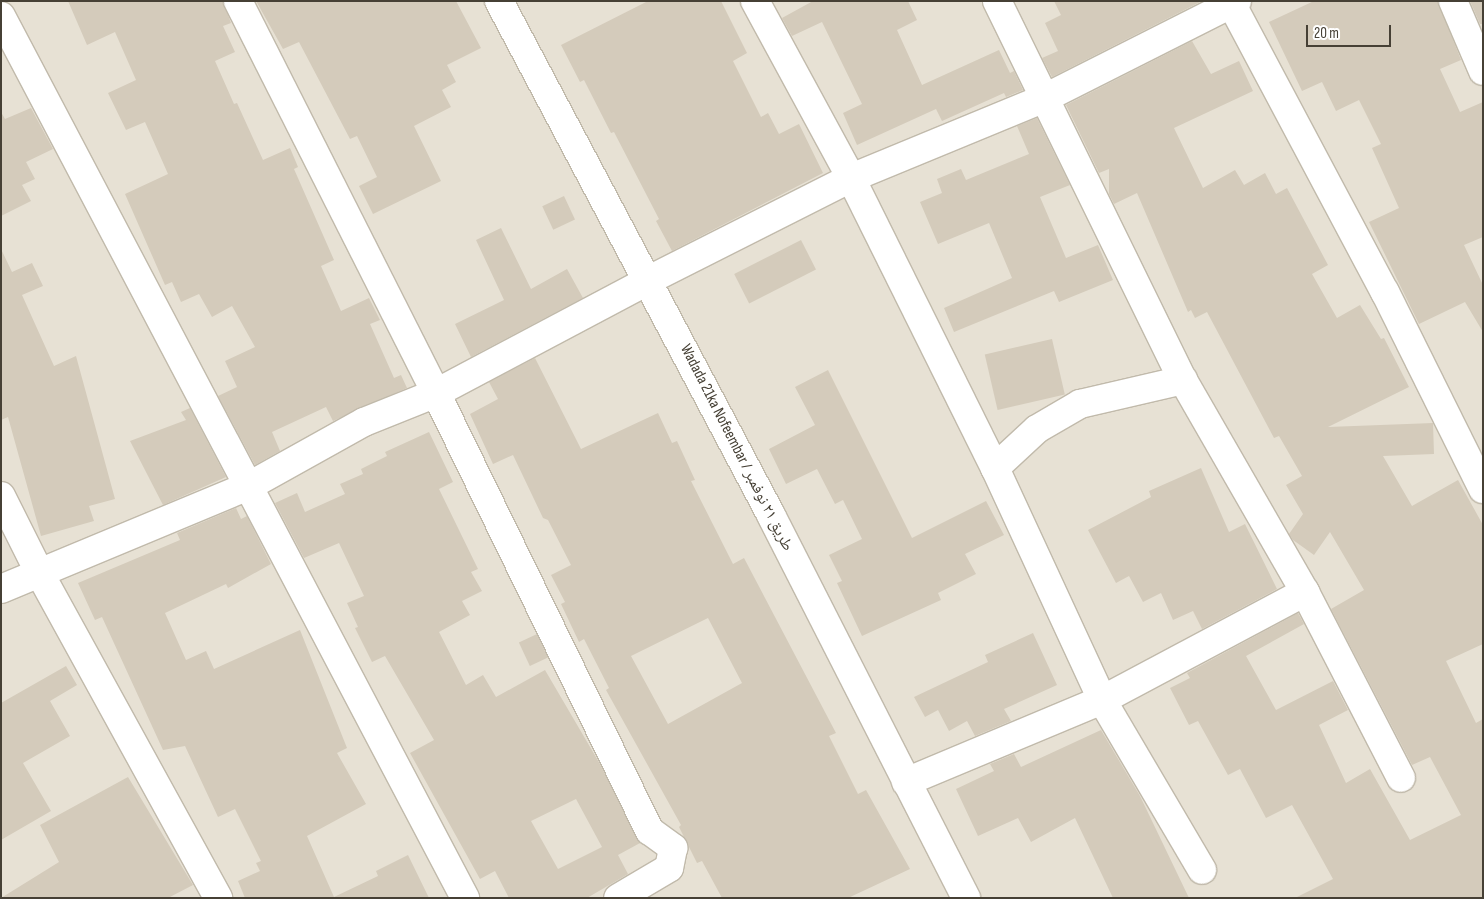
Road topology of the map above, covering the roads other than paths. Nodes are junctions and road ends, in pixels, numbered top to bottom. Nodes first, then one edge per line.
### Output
1 (238, 1) edge
2 (498, 1) edge
3 (755, 1) edge
4 (997, 1) edge
5 (1453, 1) edge
6 (1233, 2) edge
7 (1, 16) edge
8 (1483, 70) edge
9 (1045, 98) junction
10 (851, 178) junction
11 (648, 280) junction
12 (1182, 380) junction
13 (436, 393) junction
14 (995, 468) junction
15 (249, 486) junction
16 (1483, 489) edge
17 (1, 496) edge
18 (39, 572) junction
19 (1, 589) edge
20 (1306, 592) junction
21 (1102, 700) junction
22 (1401, 778) dead end
23 (906, 782) junction
24 (1202, 870) dead end
25 (218, 898) edge
26 (465, 898) edge
27 (618, 898) edge
28 (966, 898) edge

1 - 13 street
2 - 11 street, Wadada 21ka Nofeembar / طريق ٢١ نوفمبر
3 - 10 street
4 - 9 street
5 - 8 street
6 - 9 street
6 - 16 street
7 - 15 street
9 - 10 street
9 - 12 street
10 - 11 street
10 - 14 street
11 - 13 street
11 - 23 street, Wadada 21ka Nofeembar / طريق ٢١ نوفمبر
12 - 14 street
12 - 20 street
13 - 15 street
13 - 27 street
14 - 21 street
15 - 18 street
15 - 26 street
17 - 18 street
18 - 19 street
18 - 25 street
20 - 21 street
20 - 22 street
21 - 23 street
21 - 24 street
23 - 28 street, Wadada 21ka Nofeembar / طريق ٢١ نوفمبر

